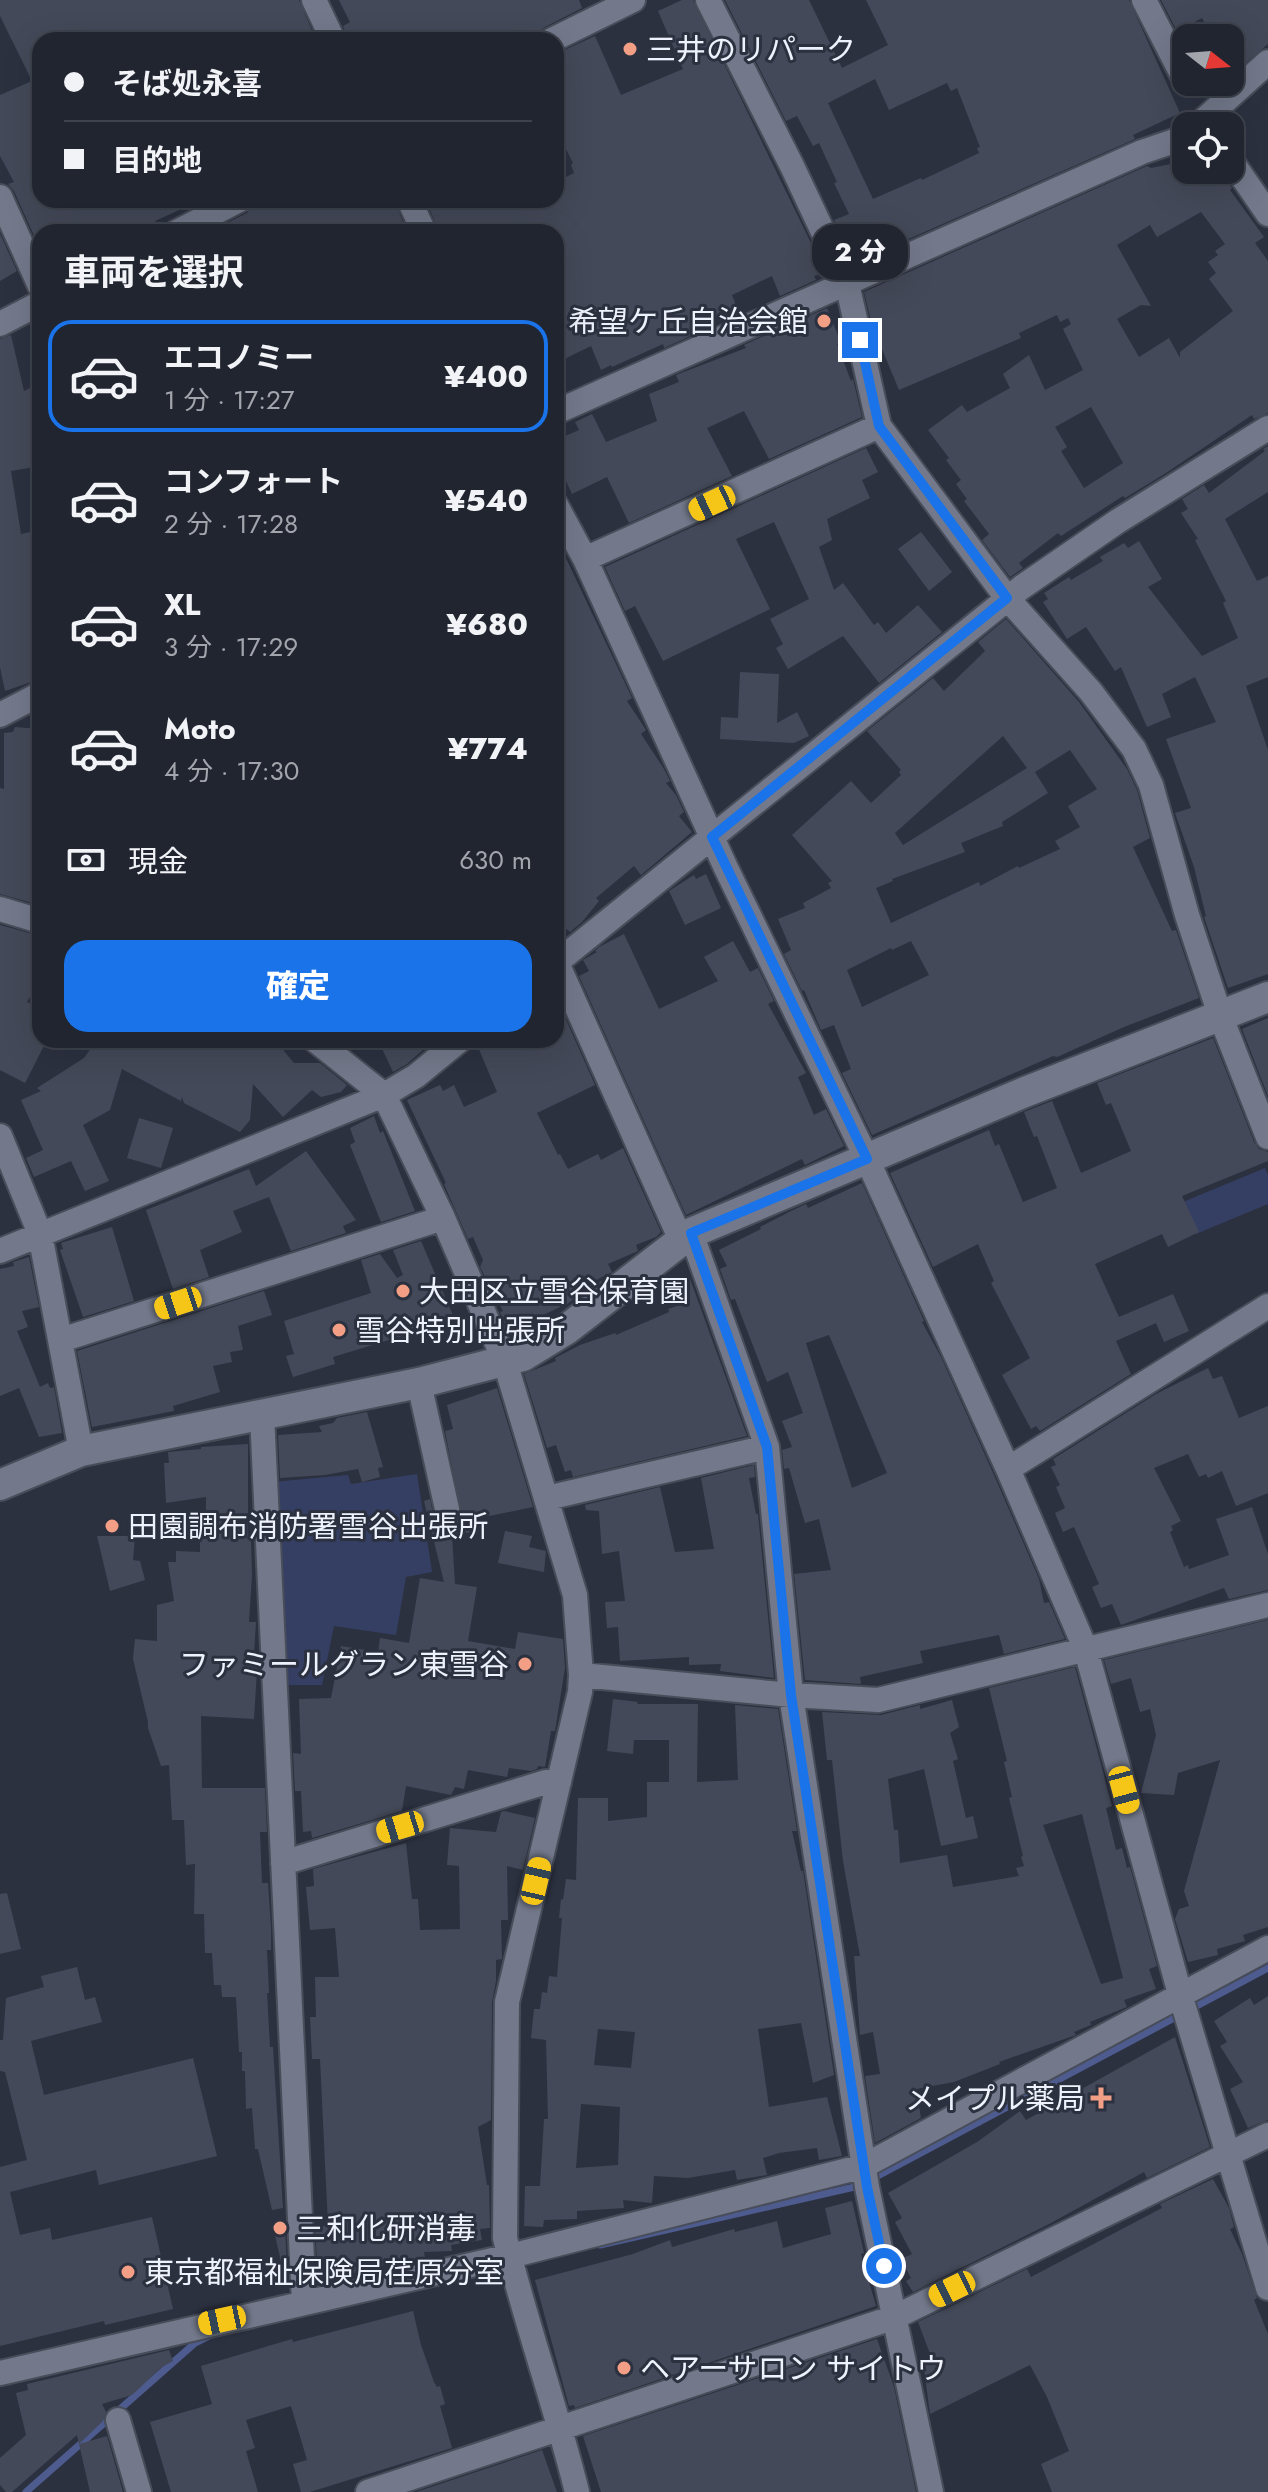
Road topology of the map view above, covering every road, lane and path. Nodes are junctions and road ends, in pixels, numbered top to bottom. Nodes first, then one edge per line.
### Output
1 (314, 0) edge
2 (633, 0) edge
3 (708, 0) edge
4 (1144, 0) edge
5 (329, 32) edge
6 (564, 34) edge
7 (1172, 55) edge
8 (1268, 62) edge
9 (1219, 112) edge
10 (1172, 142) edge
11 (1244, 179) edge
12 (0, 197) edge
13 (224, 208) edge
14 (1268, 214) edge
15 (192, 224) edge
16 (32, 268) edge
17 (847, 283) junction
18 (32, 307) edge
19 (0, 324) edge
20 (564, 408) edge
21 (879, 426) junction
22 (1268, 428) edge
23 (564, 520) edge
24 (585, 559) junction
25 (1007, 598) junction
26 (32, 698) edge
27 (0, 715) edge
28 (712, 837) junction
29 (0, 909) edge
30 (32, 919) edge
31 (564, 951) edge
32 (564, 960) edge
33 (1268, 997) edge
34 (1220, 1015) junction
35 (325, 1048) edge
36 (450, 1048) edge
37 (384, 1095) junction
38 (0, 1136) edge
39 (1268, 1137) edge
40 (867, 1159) junction
41 (443, 1218) junction
42 (40, 1234) junction
43 (686, 1237) junction
44 (0, 1251) edge
45 (1268, 1306) edge
46 (61, 1340) junction
47 (505, 1362) junction
48 (419, 1383) junction
49 (262, 1415) junction
50 (767, 1447) junction
51 (81, 1451) junction
52 (1008, 1469) junction
53 (0, 1485) edge
54 (547, 1498) junction
55 (447, 1509) dead end
56 (1268, 1605) edge
57 (1086, 1650) junction
58 (581, 1675) junction
59 (791, 1695) junction
60 (559, 1782) junction
61 (283, 1863) junction
62 (1268, 1948) edge
63 (1180, 1994) junction
64 (1268, 2135) edge
65 (1228, 2155) junction
66 (865, 2174) junction
67 (511, 2261) junction
68 (1268, 2288) edge
69 (304, 2302) junction
70 (895, 2317) junction
71 (0, 2373) edge
72 (118, 2420) dead end
73 (561, 2430) junction
74 (139, 2492) edge
75 (368, 2492) edge
76 (577, 2492) edge
77 (931, 2492) edge

1 - 5 street
2 - 6 street
3 - 17 street
4 - 7 street
8 - 9 street
10 - 17 street
11 - 14 street
12 - 16 street
13 - 15 street
17 - 20 street
17 - 21 street
18 - 19 street
21 - 24 street
21 - 25 street
22 - 25 street
23 - 24 street
24 - 28 street
25 - 28 street
25 - 34 street
26 - 27 street
28 - 31 street
28 - 40 street
29 - 30 street
32 - 43 street
33 - 34 street
34 - 39 street
34 - 40 street
35 - 37 street
36 - 37 street
37 - 41 street
37 - 42 street
38 - 42 street
40 - 43 street
40 - 52 street
41 - 46 street
41 - 47 street
42 - 44 street
42 - 46 street
43 - 47 street
43 - 50 street
45 - 52 street
46 - 51 street
47 - 48 street
47 - 54 street
48 - 49 street
48 - 55 street
49 - 51 street
49 - 61 street
50 - 54 street
50 - 59 street
51 - 53 street
52 - 57 street
54 - 58 street
56 - 57 street
57 - 59 street
57 - 63 street
58 - 59 street
58 - 60 street
59 - 66 street
60 - 61 street
60 - 67 street
61 - 69 street
62 - 63 street
63 - 65 street
63 - 66 street
64 - 65 street
65 - 68 street
65 - 70 street
66 - 67 street
66 - 70 street
67 - 69 street
67 - 73 street
69 - 71 street
70 - 73 street
70 - 77 street
72 - 74 street
73 - 75 street
73 - 76 street

